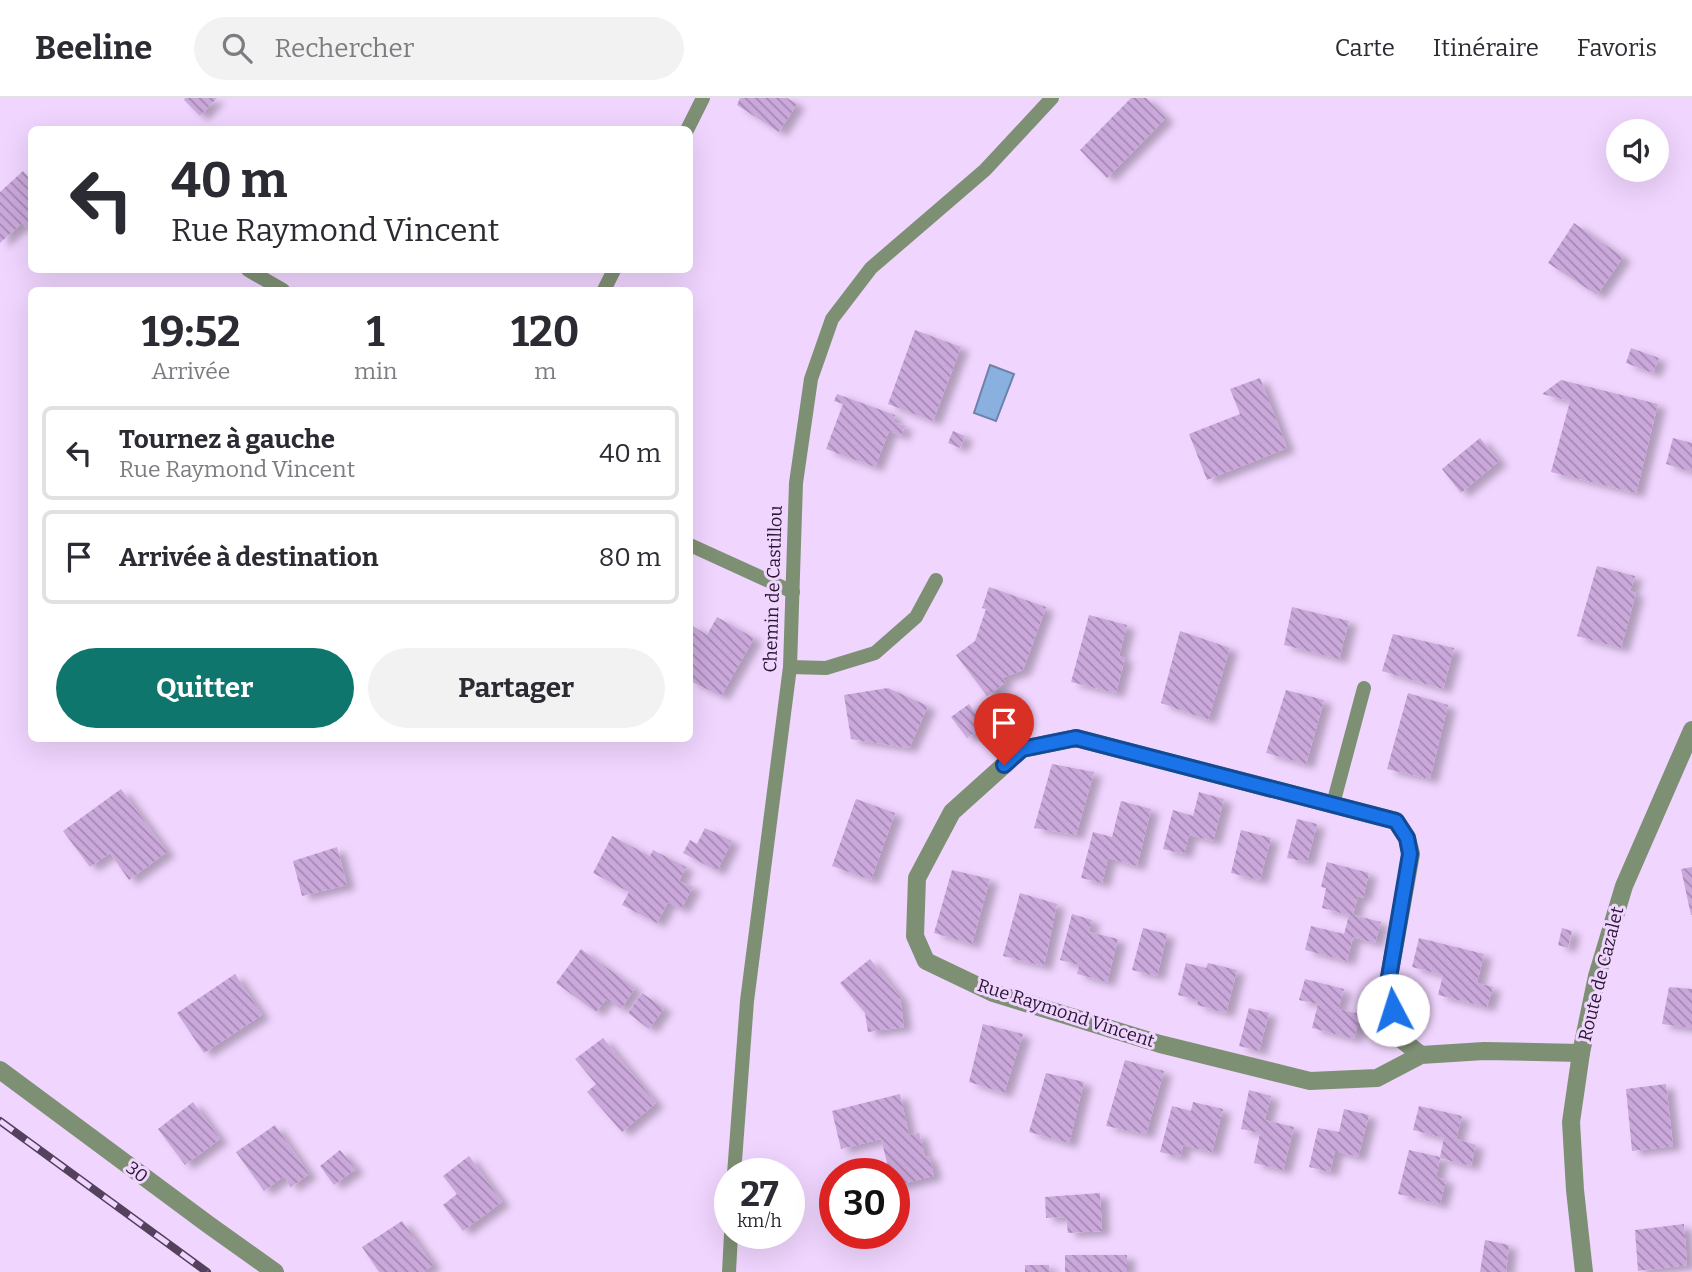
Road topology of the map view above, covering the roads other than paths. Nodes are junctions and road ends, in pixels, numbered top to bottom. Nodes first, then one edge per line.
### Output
1 (703, 98) edge
2 (1052, 98) edge
3 (689, 126) edge
4 (253, 273) edge
5 (278, 287) edge
6 (693, 546) edge
7 (936, 580) dead end
8 (793, 592) junction
9 (790, 667) junction
10 (1364, 688) dead end
11 (1692, 730) edge
12 (1333, 804) junction
13 (1581, 1052) junction
14 (1421, 1055) junction
15 (0, 1070) edge
16 (735, 1158) edge
17 (730, 1249) edge
18 (275, 1272) edge
19 (729, 1272) edge
20 (1584, 1272) edge

1 - 3 lane
2 - 8 lane, Chemin de Castillou
4 - 5 lane
6 - 8 lane
7 - 9 lane
8 - 9 lane, Chemin de Castillou
9 - 16 lane, Chemin de Castillou
10 - 12 lane
11 - 13 street, Route de Cazalet
12 - 14 street, Rue Raymond Vincent
12 - 14 street, Rue Raymond Vincent
13 - 14 street, Rue Raymond Vincent
13 - 20 street, Route de Cazalet
15 - 18 street, 30
17 - 19 lane

